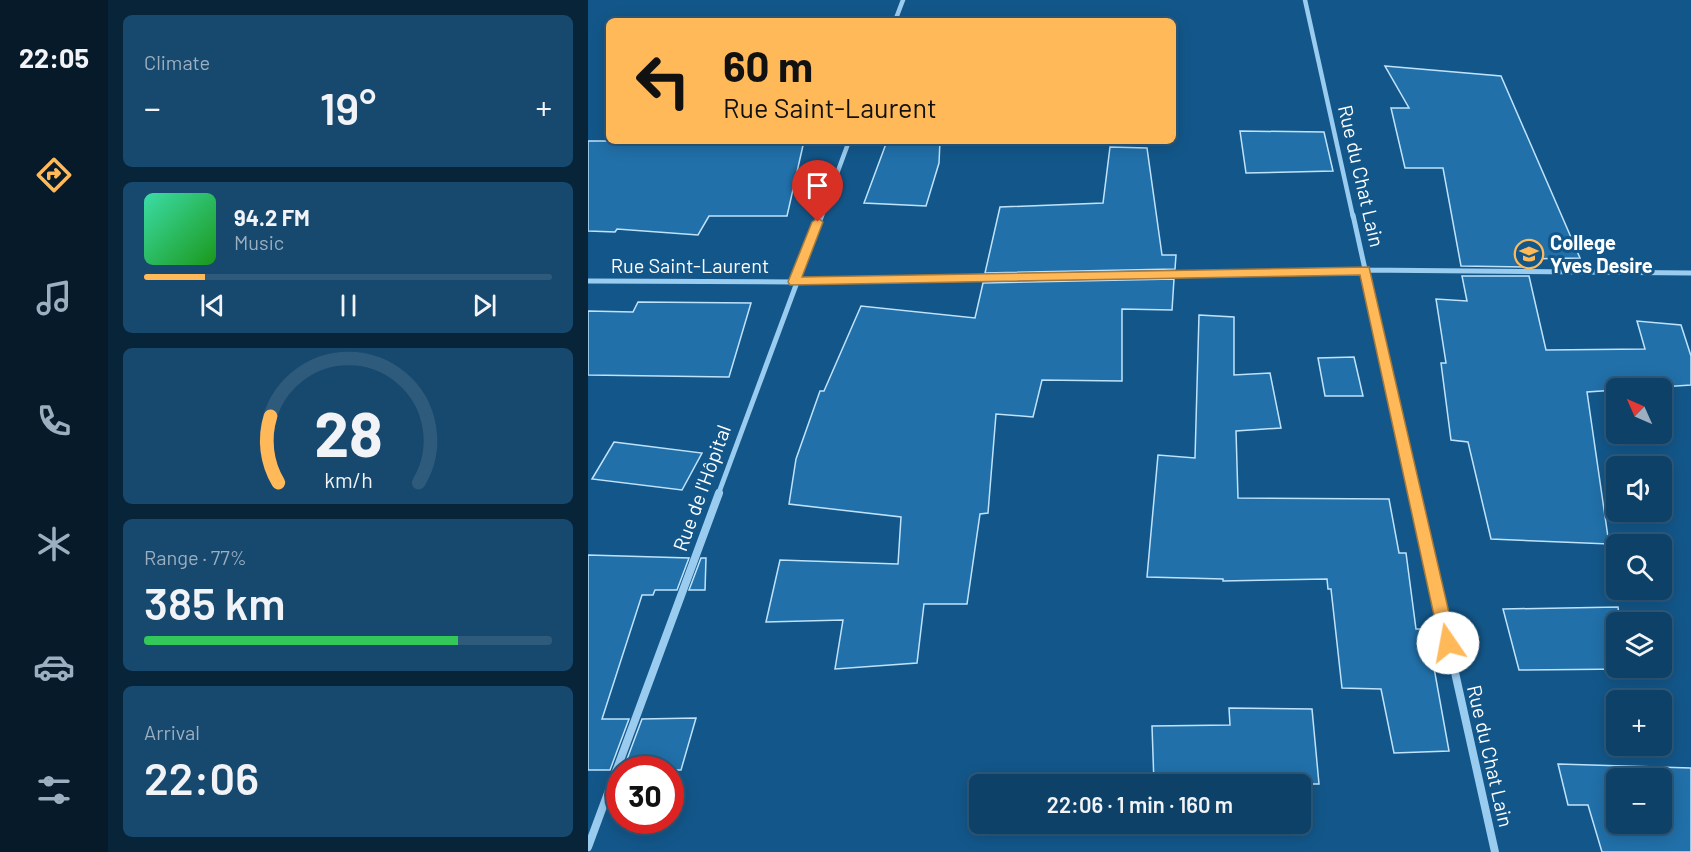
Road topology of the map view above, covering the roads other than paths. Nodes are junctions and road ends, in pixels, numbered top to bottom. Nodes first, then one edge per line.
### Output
1 (903, 0) edge
2 (1305, 0) edge
3 (896, 18) edge
4 (848, 144) edge
5 (1365, 270) junction
6 (1691, 273) edge
7 (588, 281) edge
8 (794, 282) junction
9 (588, 847) edge
10 (1495, 852) edge

1 - 3 street
2 - 5 street, Rue du Chat Lain
4 - 8 street, Rue de l'Hôpital
5 - 6 street, Rue Saint-Laurent
5 - 8 street, Rue Saint-Laurent
5 - 10 street, Rue du Chat Lain
7 - 8 street, Rue Saint-Laurent
8 - 9 street, Rue de l'Hôpital

